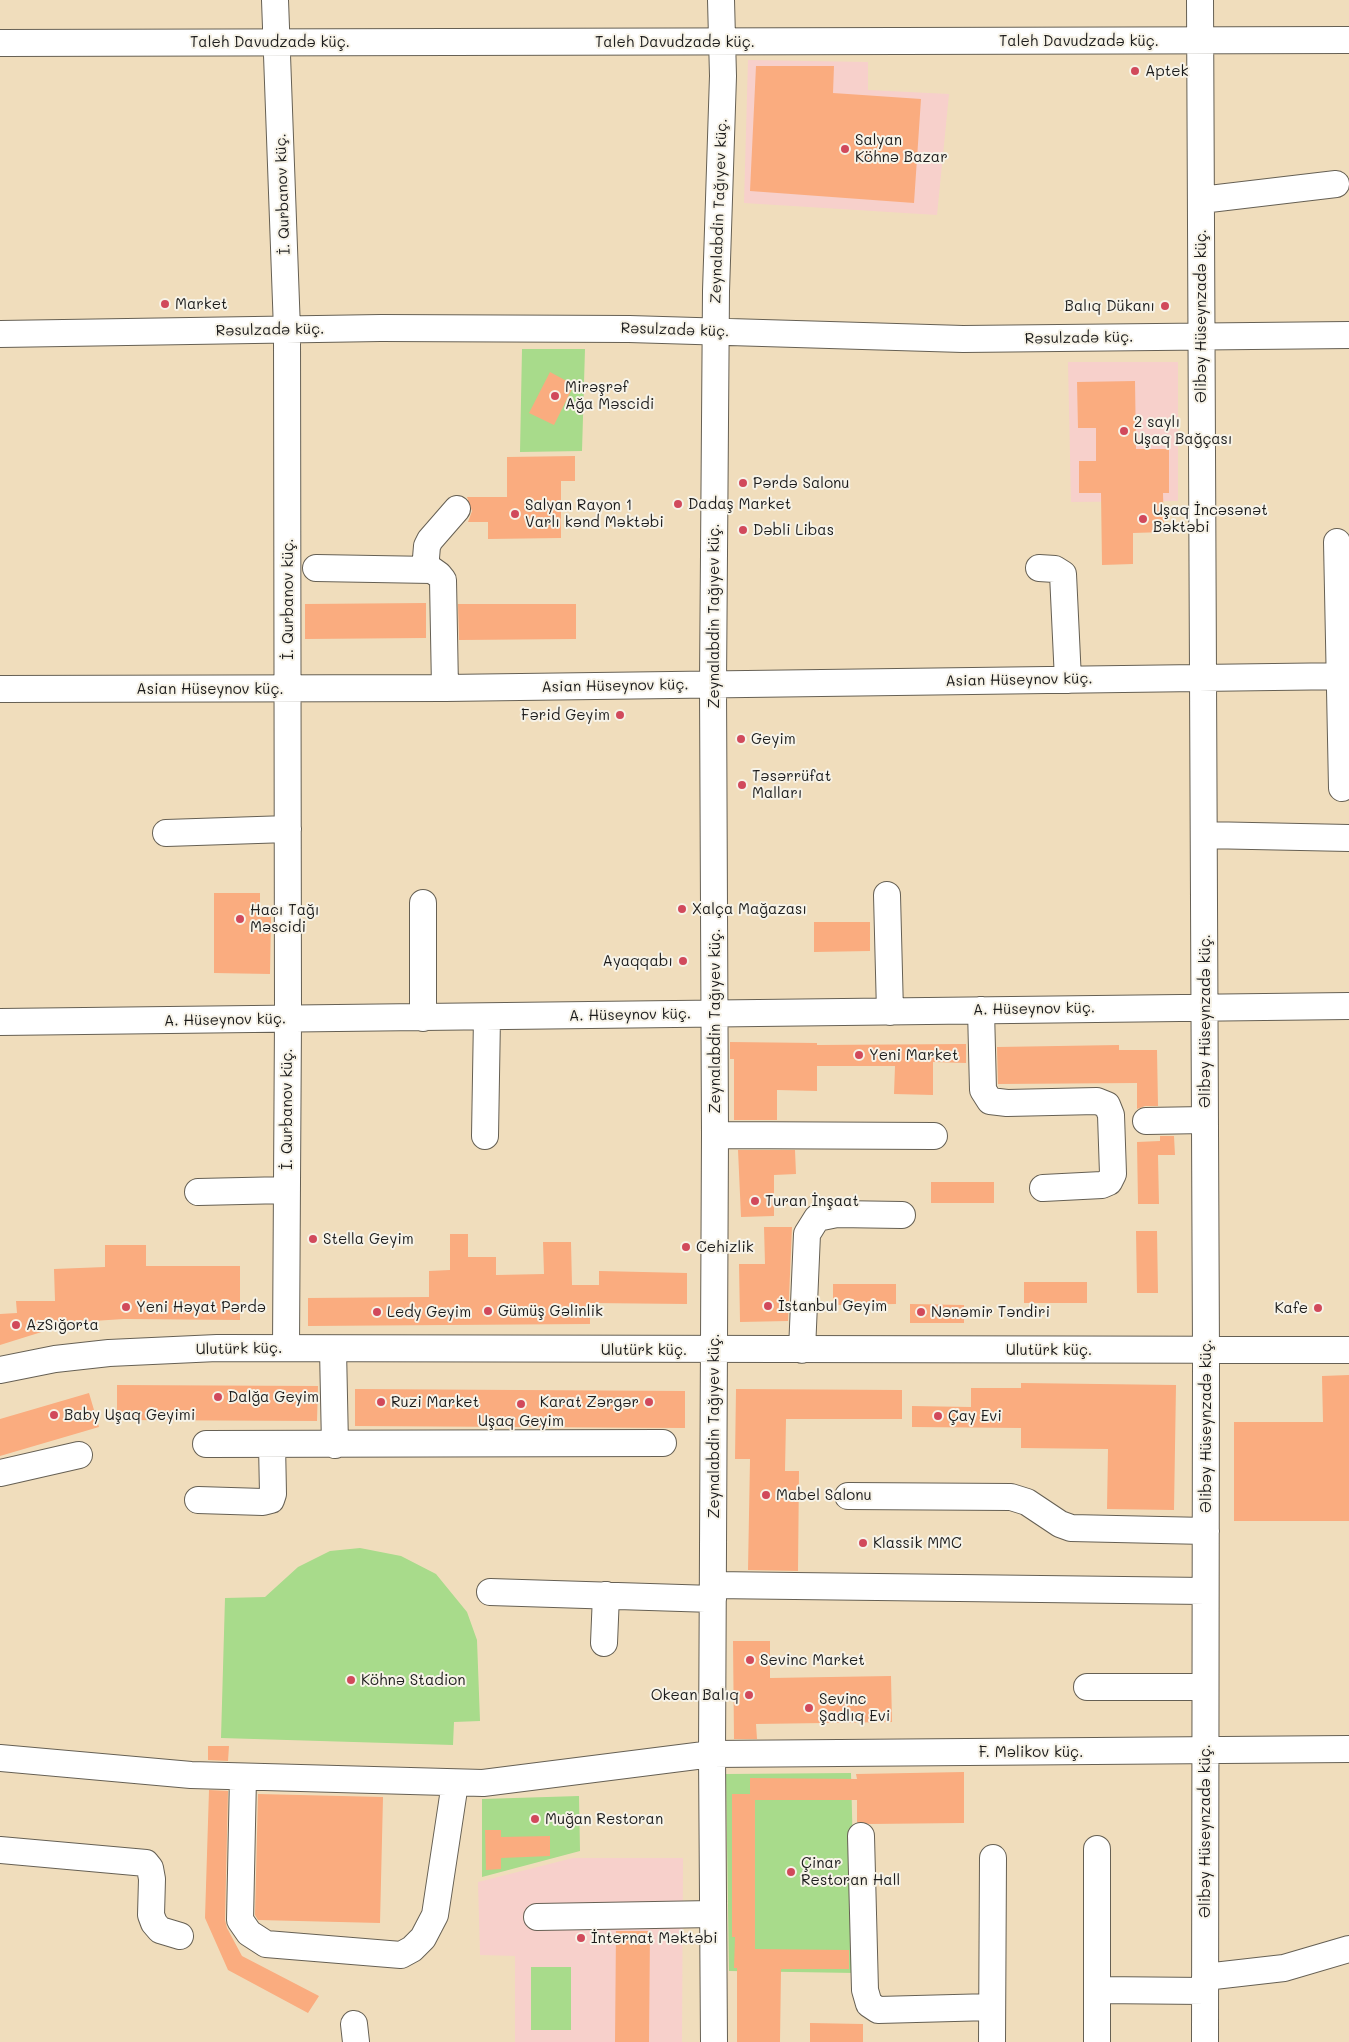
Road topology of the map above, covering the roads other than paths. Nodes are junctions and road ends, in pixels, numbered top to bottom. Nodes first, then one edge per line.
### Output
1 (275, 0) edge
2 (721, 0) edge
3 (1200, 0) edge
4 (1349, 40) edge
5 (1200, 41) junction
6 (277, 42) junction
7 (723, 42) junction
8 (0, 43) edge
9 (1336, 184) dead end
10 (1201, 200) junction
11 (288, 330) junction
12 (716, 331) junction
13 (0, 334) edge
14 (1349, 335) edge
15 (1202, 336) junction
16 (457, 509) dead end
17 (1337, 542) dead end
18 (316, 568) dead end
19 (1039, 568) dead end
20 (426, 570) junction
21 (1344, 677) edge
22 (1203, 678) junction
23 (1068, 680) junction
24 (713, 684) junction
25 (288, 688) junction
26 (445, 688) junction
27 (0, 689) edge
28 (1342, 788) dead end
29 (288, 829) junction
30 (166, 833) dead end
31 (1204, 835) junction
32 (1349, 838) edge
33 (887, 895) dead end
34 (422, 903) dead end
35 (1349, 1006) edge
36 (1205, 1007) junction
37 (981, 1010) junction
38 (890, 1012) junction
39 (715, 1014) junction
40 (487, 1017) junction
41 (422, 1018) junction
42 (288, 1019) junction
43 (0, 1022) edge
44 (1205, 1120) junction
45 (1146, 1121) dead end
46 (715, 1134) junction
47 (485, 1136) dead end
48 (934, 1136) dead end
49 (1043, 1188) dead end
50 (287, 1190) junction
51 (198, 1192) dead end
52 (902, 1215) dead end
53 (286, 1348) junction
54 (334, 1349) junction
55 (714, 1350) junction
56 (802, 1350) junction
57 (1206, 1350) junction
58 (1349, 1350) edge
59 (0, 1370) edge
60 (663, 1443) dead end
61 (206, 1444) dead end
62 (272, 1444) junction
63 (335, 1444) junction
64 (79, 1456) dead end
65 (0, 1473) edge
66 (848, 1496) dead end
67 (198, 1500) dead end
68 (1206, 1531) junction
69 (1206, 1591) junction
70 (490, 1592) dead end
71 (713, 1592) junction
72 (606, 1595) junction
73 (604, 1643) dead end
74 (1087, 1686) dead end
75 (1206, 1686) junction
76 (1349, 1749) edge
77 (1205, 1751) junction
78 (712, 1754) junction
79 (0, 1758) edge
80 (243, 1777) junction
81 (456, 1783) junction
82 (861, 1836) dead end
83 (1096, 1849) dead end
84 (0, 1850) edge
85 (993, 1858) dead end
86 (713, 1914) junction
87 (537, 1917) dead end
88 (180, 1936) dead end
89 (1349, 1949) edge
90 (1205, 1984) junction
91 (1097, 1990) junction
92 (992, 2007) junction
93 (714, 2042) edge
94 (992, 2042) edge
95 (1097, 2042) edge
96 (1205, 2042) edge

1 - 6 street, İ. Qurbanov küç.
2 - 7 street, Zeynalabdin Tağıyev küç.
3 - 5 street, Əlibəy Hüseynzadə küç.
4 - 5 street, Taleh Davudzadə küç.
5 - 7 street, Taleh Davudzadə küç.
5 - 10 street, Əlibəy Hüseynzadə küç.
6 - 7 street, Taleh Davudzadə küç.
6 - 8 street, Taleh Davudzadə küç.
6 - 11 street, İ. Qurbanov küç.
7 - 12 street, Zeynalabdin Tağıyev küç.
9 - 10 street
10 - 15 street, Əlibəy Hüseynzadə küç.
11 - 12 street, Rəsulzadə küç.
11 - 13 street, Rəsulzadə küç.
11 - 25 street, İ. Qurbanov küç.
12 - 15 street, Rəsulzadə küç.
12 - 24 street, Zeynalabdin Tağıyev küç.
14 - 15 street, Rəsulzadə küç.
15 - 22 street, Əlibəy Hüseynzadə küç.
16 - 20 street
17 - 21 street
18 - 20 street
19 - 23 street
20 - 26 street
21 - 22 street, Asian Hüseynov küç.
21 - 28 street
22 - 23 street, Asian Hüseynov küç.
22 - 31 street, Əlibəy Hüseynzadə küç.
23 - 24 street, Asian Hüseynov küç.
24 - 26 street, Asian Hüseynov küç.
24 - 39 street, Zeynalabdin Tağıyev küç.
25 - 26 street, Asian Hüseynov küç.
25 - 27 street, Asian Hüseynov küç.
25 - 29 street, İ. Qurbanov küç.
29 - 30 street
29 - 42 street, İ. Qurbanov küç.
31 - 32 street
31 - 36 street, Əlibəy Hüseynzadə küç.
33 - 38 street
34 - 41 street
35 - 36 street, A. Hüseynov küç.
36 - 37 street, A. Hüseynov küç.
36 - 44 street, Əlibəy Hüseynzadə küç.
37 - 38 street, A. Hüseynov küç.
37 - 49 street
38 - 39 street, A. Hüseynov küç.
39 - 40 street, A. Hüseynov küç.
39 - 46 street, Zeynalabdin Tağıyev küç.
40 - 41 street, A. Hüseynov küç.
40 - 47 street
41 - 42 street, A. Hüseynov küç.
42 - 43 street, A. Hüseynov küç.
42 - 50 street, İ. Qurbanov küç.
44 - 45 street
44 - 57 street, Əlibəy Hüseynzadə küç.
46 - 48 street
46 - 55 street, Zeynalabdin Tağıyev küç.
50 - 51 street
50 - 53 street, İ. Qurbanov küç.
52 - 56 street
53 - 54 street, Ulutürk küç.
53 - 59 street, Ulutürk küç.
54 - 55 street, Ulutürk küç.
54 - 63 street
55 - 56 street, Ulutürk küç.
55 - 71 street, Zeynalabdin Tağıyev küç.
56 - 57 street, Ulutürk küç.
57 - 58 street, Ulutürk küç.
57 - 68 street, Əlibəy Hüseynzadə küç.
60 - 63 street
61 - 62 street
62 - 63 street
62 - 67 street
64 - 65 street
66 - 68 street
68 - 69 street, Əlibəy Hüseynzadə küç.
69 - 71 street
69 - 75 street, Əlibəy Hüseynzadə küç.
70 - 72 street
71 - 72 street
71 - 78 street, Zeynalabdin Tağıyev küç.
72 - 73 street
74 - 75 street
75 - 77 street, Əlibəy Hüseynzadə küç.
76 - 77 street, F. Məlikov küç.
77 - 78 street, F. Məlikov küç.
77 - 90 street, Əlibəy Hüseynzadə küç.
78 - 81 street, F. Məlikov küç.
78 - 86 street, Zeynalabdin Tağıyev küç.
79 - 80 street, F. Məlikov küç.
80 - 81 street, F. Məlikov küç.
80 - 81 street
82 - 92 street
83 - 91 street
84 - 88 street
85 - 92 street
86 - 87 street
86 - 93 street, Zeynalabdin Tağıyev küç.
89 - 90 street
90 - 91 street
90 - 96 street, Əlibəy Hüseynzadə küç.
91 - 95 street
92 - 94 street

